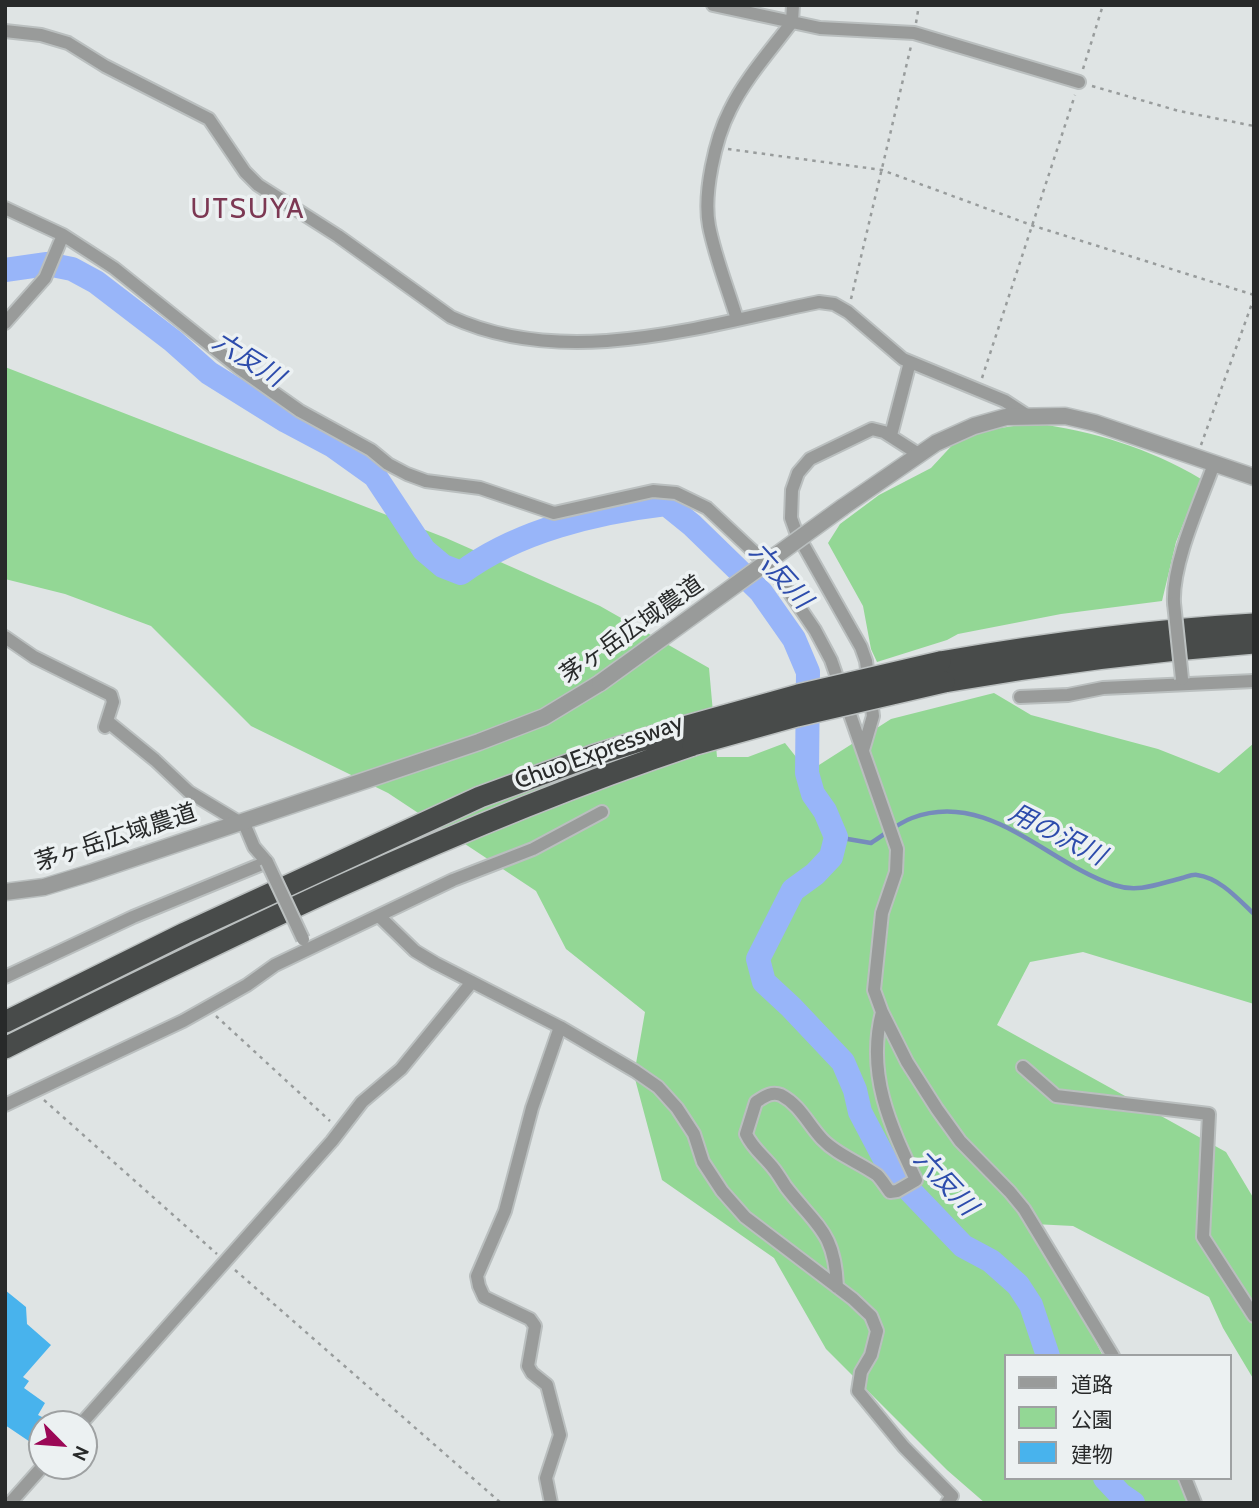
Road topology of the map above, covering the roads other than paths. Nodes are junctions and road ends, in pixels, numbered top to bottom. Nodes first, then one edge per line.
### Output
1 (712, 5) edge
2 (793, 5) edge
3 (792, 22) junction
4 (5, 31) edge
5 (1079, 82) road end
6 (5, 208) edge
7 (63, 235) junction
8 (737, 319) junction
9 (5, 323) edge
10 (910, 362) junction
11 (1028, 416) junction
12 (891, 435) junction
13 (920, 455) junction
14 (1214, 464) junction
15 (1254, 477) edge
16 (1254, 624) edge
17 (5, 637) edge
18 (1254, 643) edge
19 (942, 672) junction
20 (1254, 681) edge
21 (1182, 682) junction
22 (1020, 697) dead end
23 (690, 735) junction
24 (863, 750) junction
25 (602, 812) dead end
26 (241, 821) junction
27 (267, 862) junction
28 (5, 892) edge
29 (379, 916) junction
30 (305, 945) junction
31 (5, 977) edge
32 (472, 982) junction
33 (882, 1012) junction
34 (5, 1022) edge
35 (561, 1027) junction
36 (5, 1048) edge
37 (1023, 1067) dead end
38 (5, 1105) edge
39 (837, 1287) junction
40 (1254, 1316) edge
41 (1112, 1354) edge
42 (93, 1410) edge
43 (31, 1480) edge
44 (1186, 1480) edge
45 (5, 1500) edge
46 (11, 1502) edge
47 (551, 1503) edge
48 (947, 1503) edge
49 (1195, 1503) edge

1 - 3 street
2 - 3 street
3 - 5 street
3 - 8 street
4 - 8 street
6 - 7 street
7 - 9 street
7 - 24 street
8 - 10 street
10 - 11 street
10 - 12 street
11 - 13 street, 茅ヶ岳広域農道
11 - 14 street, 茅ヶ岳広域農道
12 - 13 street
12 - 24 street
13 - 26 street, 茅ヶ岳広域農道, bridge
14 - 15 street, 茅ヶ岳広域農道
14 - 21 street, bridge
16 - 19 highway, Chuo Expressway
17 - 26 street
18 - 19 highway, Chuo Expressway
19 - 23 highway, Chuo Expressway, bridge
20 - 21 street
21 - 22 street
23 - 34 highway, Chuo Expressway
23 - 36 highway, Chuo Expressway
24 - 33 street
25 - 29 street
26 - 27 street
26 - 28 street, 茅ヶ岳広域農道
27 - 30 street, bridge
27 - 31 street
29 - 30 street
29 - 32 street
30 - 38 street
32 - 35 street
32 - 42 street
33 - 39 street
33 - 41 street
35 - 39 street
35 - 47 street
37 - 40 street
39 - 48 street
43 - 46 street
44 - 49 street
45 - 46 street

